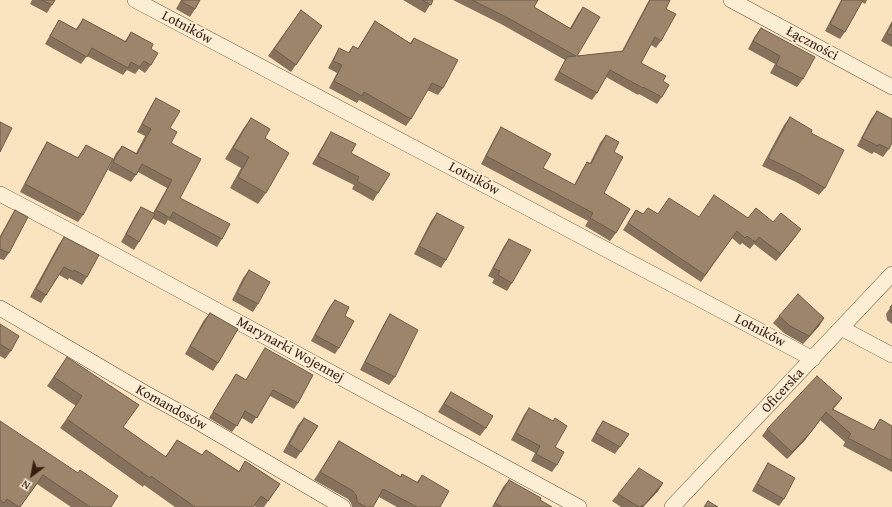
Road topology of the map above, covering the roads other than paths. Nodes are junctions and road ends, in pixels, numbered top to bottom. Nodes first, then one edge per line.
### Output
1 (135, 0) edge
2 (731, 0) edge
3 (892, 87) edge
4 (0, 194) edge
5 (892, 274) edge
6 (0, 308) edge
7 (842, 328) junction
8 (892, 355) edge
9 (813, 359) junction
10 (343, 507) edge
11 (580, 507) edge
12 (672, 507) edge

1 - 9 street, Lotników
2 - 3 street, Łączności
4 - 11 street, Marynarki Wojennej
5 - 7 street, Oficerska
6 - 10 street, Komandosów
7 - 8 street
7 - 9 street, Oficerska
9 - 12 street, Oficerska

